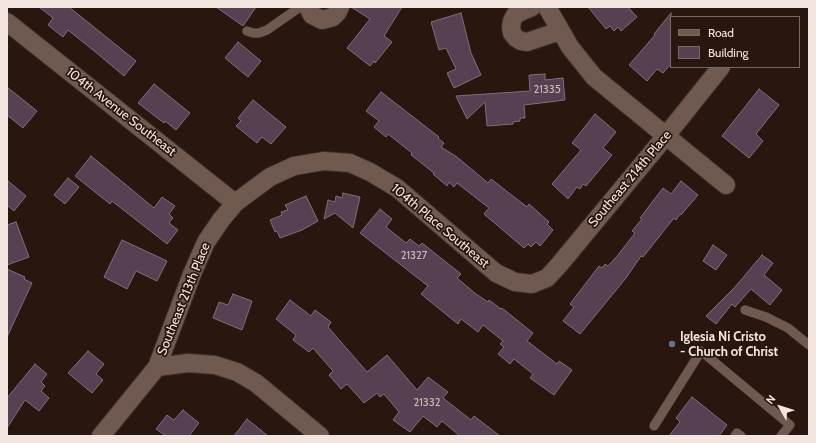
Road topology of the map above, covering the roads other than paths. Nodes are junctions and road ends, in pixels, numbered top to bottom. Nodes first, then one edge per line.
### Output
1 (300, 7) edge
2 (308, 7) edge
3 (340, 7) edge
4 (532, 7) edge
5 (547, 7) edge
6 (7, 22) edge
7 (247, 31) dead end
8 (560, 31) junction
9 (720, 68) edge
10 (666, 137) junction
11 (324, 161) joint
12 (726, 185) dead end
13 (235, 203) junction
14 (532, 284) joint
15 (745, 310) dead end
16 (809, 345) edge
17 (157, 367) junction
18 (654, 426) dead end
19 (101, 436) edge
20 (320, 436) edge
21 (735, 436) edge
22 (741, 436) edge
23 (781, 436) edge

1 - 7 lane
2 - 3 street
4 - 8 street
5 - 8 street
6 - 13 street, 104th Avenue Southeast
8 - 10 street
9 - 10 street, Southeast 214th Place
10 - 12 street
10 - 14 street, Southeast 214th Place
11 - 13 street, Southeast 213th Place
11 - 14 street, 104th Place Southeast
13 - 17 street, Southeast 213th Place
15 - 16 lane
17 - 19 street, Southeast 213th Place
17 - 20 street
18 - 23 lane
21 - 22 lane

